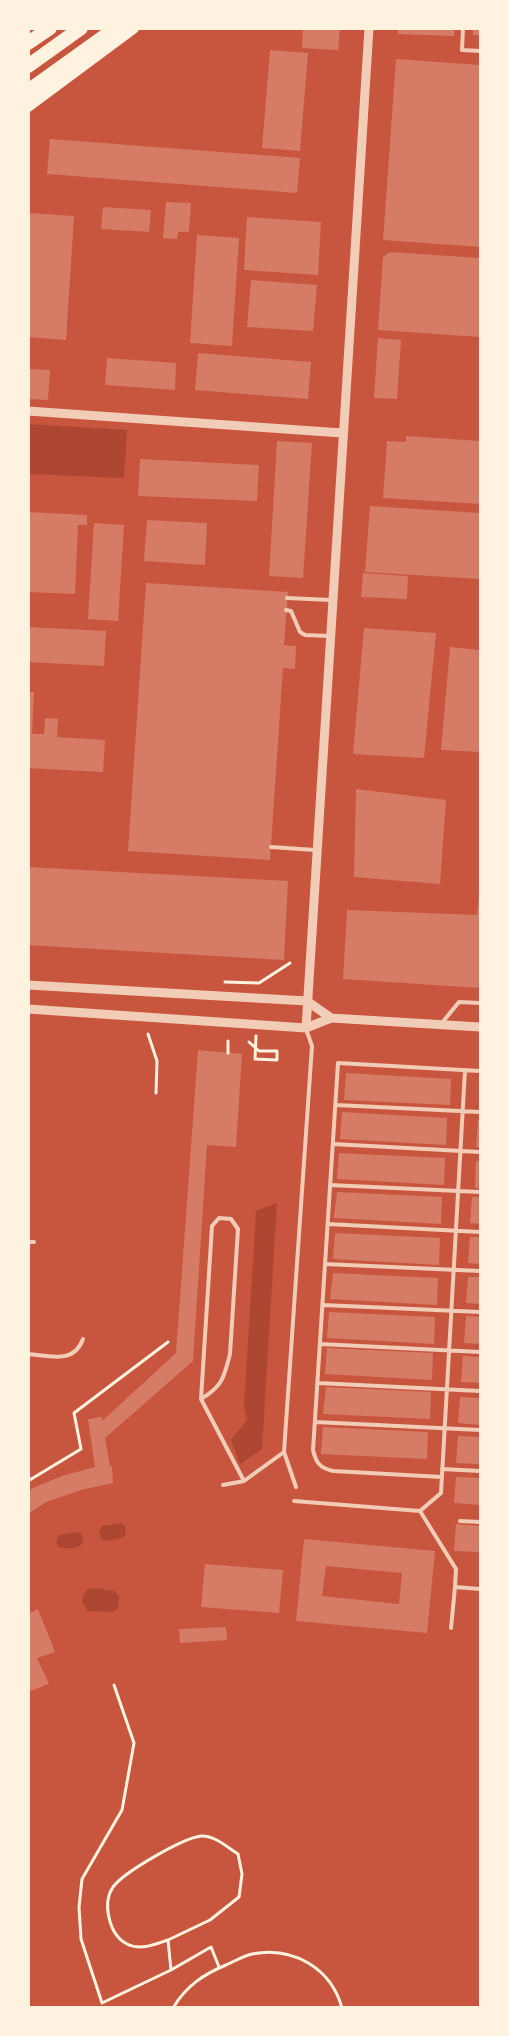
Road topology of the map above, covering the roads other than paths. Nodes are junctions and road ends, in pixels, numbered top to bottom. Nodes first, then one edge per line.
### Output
1 (50, 28) edge
2 (81, 28) edge
3 (116, 28) edge
4 (133, 28) edge
5 (369, 28) edge
6 (463, 28) edge
7 (28, 43) edge
8 (480, 51) edge
9 (28, 66) edge
10 (28, 91) edge
11 (28, 106) edge
12 (28, 411) edge
13 (342, 433) junction
14 (287, 598) dead end
15 (332, 600) junction
16 (286, 610) dead end
17 (330, 636) junction
18 (271, 847) dead end
19 (316, 850) junction
20 (28, 985) edge
21 (307, 1001) junction
22 (480, 1003) edge
23 (28, 1009) edge
24 (331, 1018) junction
25 (441, 1025) junction
26 (480, 1027) edge
27 (306, 1028) junction
28 (465, 1070) junction
29 (480, 1071) edge
30 (336, 1105) junction
31 (463, 1111) junction
32 (480, 1112) edge
33 (333, 1144) junction
34 (461, 1151) junction
35 (480, 1152) edge
36 (330, 1185) junction
37 (458, 1191) junction
38 (480, 1192) edge
39 (328, 1224) junction
40 (456, 1231) junction
41 (480, 1232) edge
42 (325, 1264) junction
43 (454, 1270) junction
44 (480, 1272) edge
45 (323, 1305) junction
46 (451, 1311) junction
47 (480, 1312) edge
48 (83, 1339) dead end
49 (320, 1344) junction
50 (449, 1350) junction
51 (480, 1352) edge
52 (28, 1354) edge
53 (318, 1383) junction
54 (447, 1389) junction
55 (480, 1391) edge
56 (201, 1398) junction
57 (315, 1422) junction
58 (444, 1428) junction
59 (480, 1430) edge
60 (284, 1452) junction
61 (442, 1469) junction
62 (480, 1471) edge
63 (442, 1477) junction
64 (244, 1481) junction
65 (223, 1485) dead end
66 (296, 1487) dead end
67 (294, 1501) dead end
68 (420, 1511) junction
69 (460, 1521) dead end
70 (480, 1522) edge
71 (455, 1587) junction
72 (480, 1588) edge
73 (451, 1628) dead end

1 - 7 highway
2 - 9 highway
3 - 10 highway
4 - 11 main road
5 - 13 street
6 - 8 lane
12 - 13 street
13 - 15 street
14 - 15 lane
15 - 17 street
16 - 17 lane
17 - 19 street
18 - 19 lane
19 - 21 street
20 - 21 street
21 - 24 street
21 - 27 street
22 - 25 lane
23 - 27 street
24 - 25 street
24 - 27 street
25 - 26 street
27 - 60 lane
28 - 29 lane
28 - 30 lane
28 - 31 lane
30 - 31 lane
30 - 33 lane
31 - 32 lane
31 - 34 lane
33 - 34 lane
33 - 36 lane
34 - 35 lane
34 - 37 lane
36 - 37 lane
36 - 39 lane
37 - 38 lane
37 - 40 lane
39 - 40 lane
39 - 42 lane
40 - 41 lane
40 - 43 lane
42 - 43 lane
42 - 45 lane
43 - 44 lane
43 - 46 lane
45 - 46 lane
45 - 49 lane
46 - 47 lane
46 - 50 lane
48 - 52 lane
49 - 50 lane
49 - 53 lane
50 - 51 lane
50 - 54 lane
53 - 54 lane
53 - 57 lane
54 - 55 lane
54 - 58 lane
56 - 56 lane
56 - 64 lane
57 - 58 lane
57 - 63 lane
58 - 59 lane
58 - 61 lane
60 - 64 lane
60 - 66 lane
61 - 62 lane
61 - 63 lane
63 - 68 lane
64 - 65 lane
67 - 68 lane
68 - 71 lane
69 - 70 lane
71 - 72 lane
71 - 73 lane

